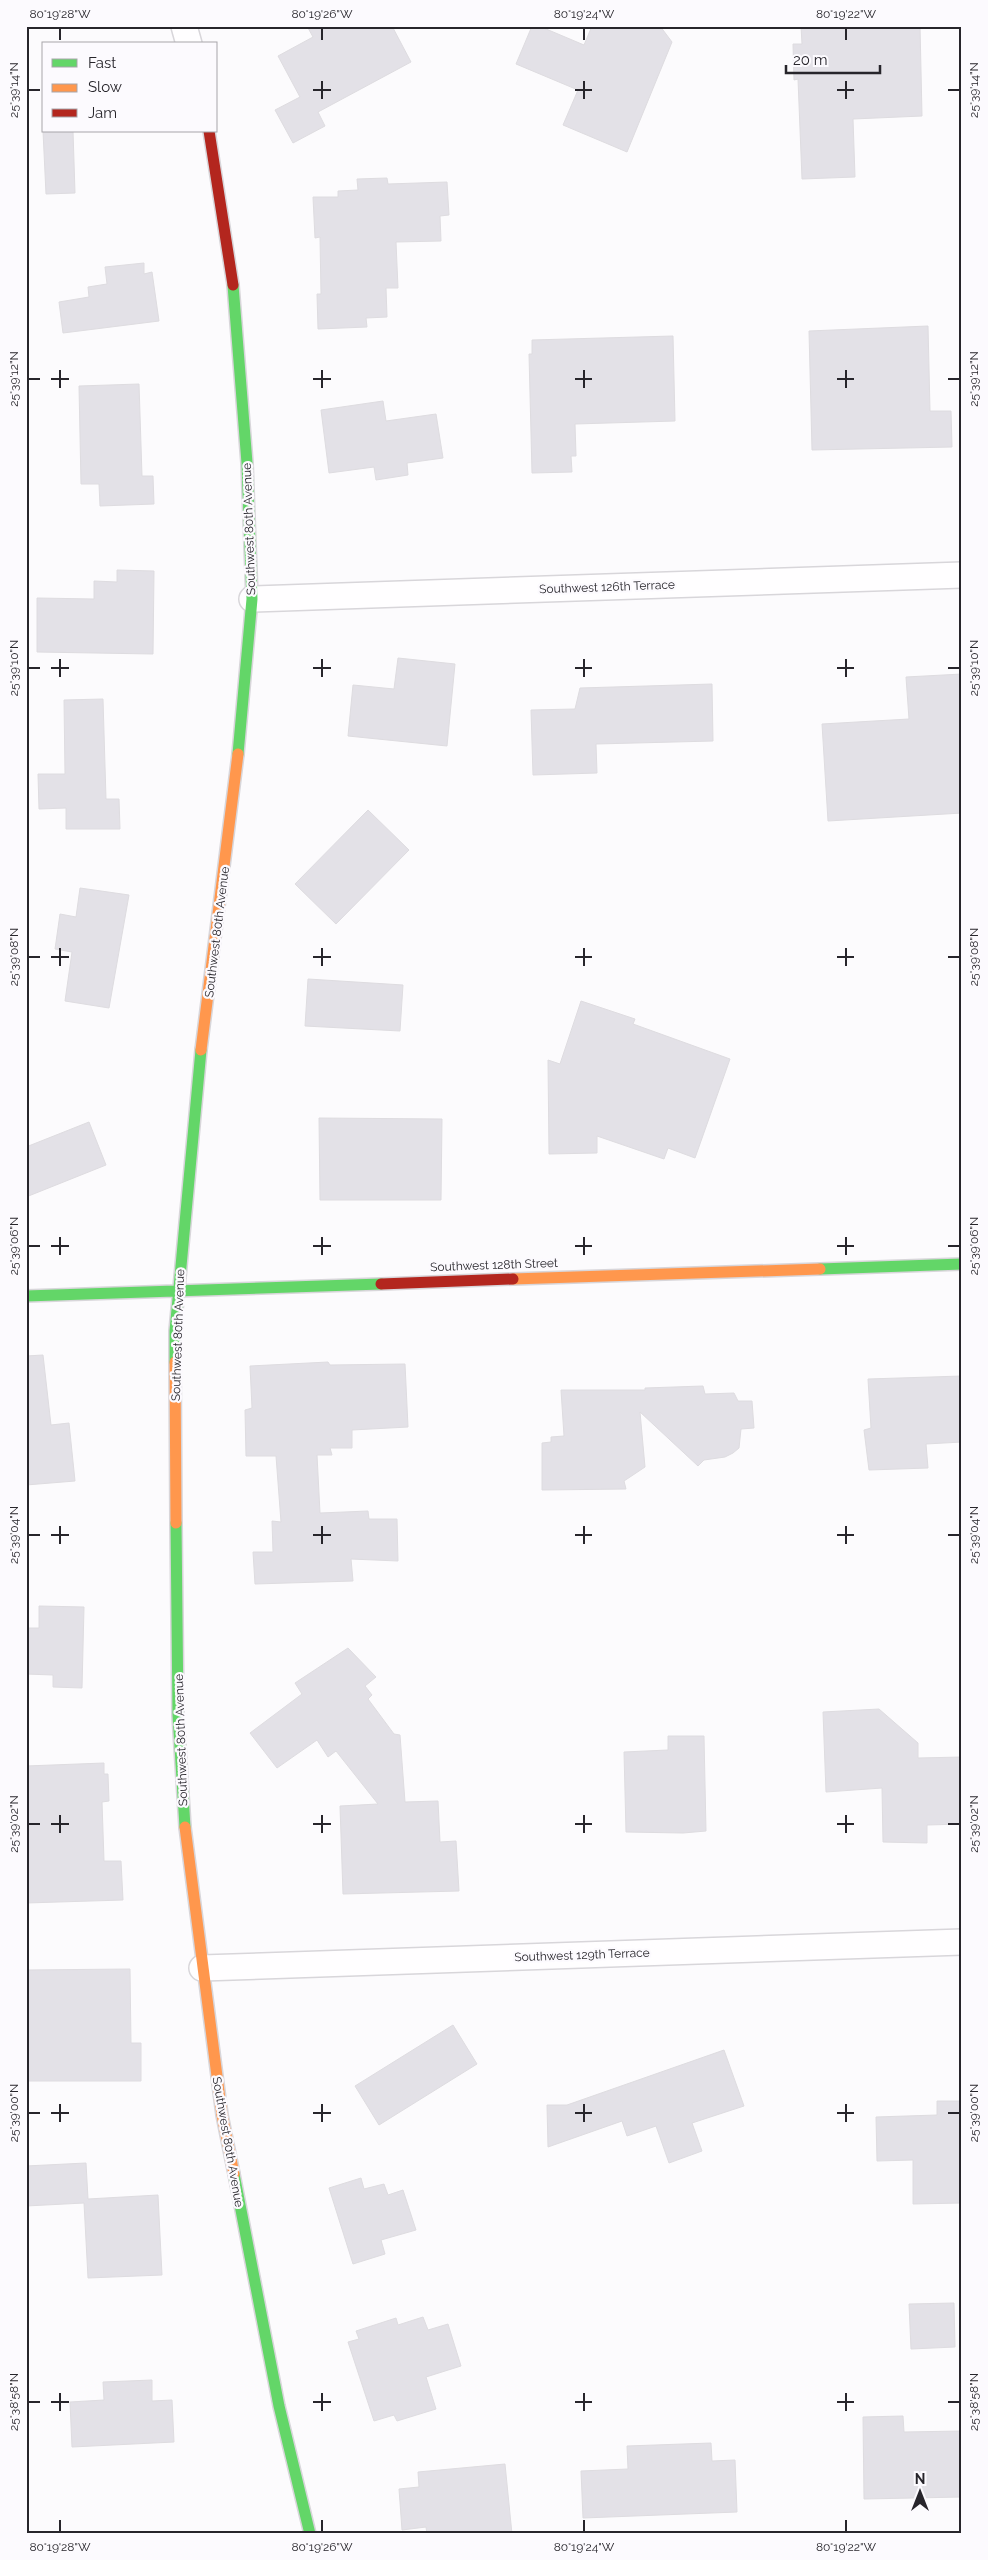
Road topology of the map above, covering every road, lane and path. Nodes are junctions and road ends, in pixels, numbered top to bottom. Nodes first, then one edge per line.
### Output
1 (184, 26) edge
2 (188, 42) edge
3 (209, 132) edge
4 (962, 575) edge
5 (252, 599) junction
6 (962, 1264) edge
7 (178, 1289) junction
8 (26, 1296) edge
9 (962, 1942) edge
10 (202, 1968) junction
11 (310, 2534) edge

1 - 2 street
3 - 5 street, Southwest 80th Avenue
4 - 5 street, Southwest 126th Terrace
5 - 7 street, Southwest 80th Avenue
6 - 7 street, Southwest 128th Street
7 - 8 street, Southwest 128th Street
7 - 10 street, Southwest 80th Avenue
9 - 10 street, Southwest 129th Terrace
10 - 11 street, Southwest 80th Avenue

